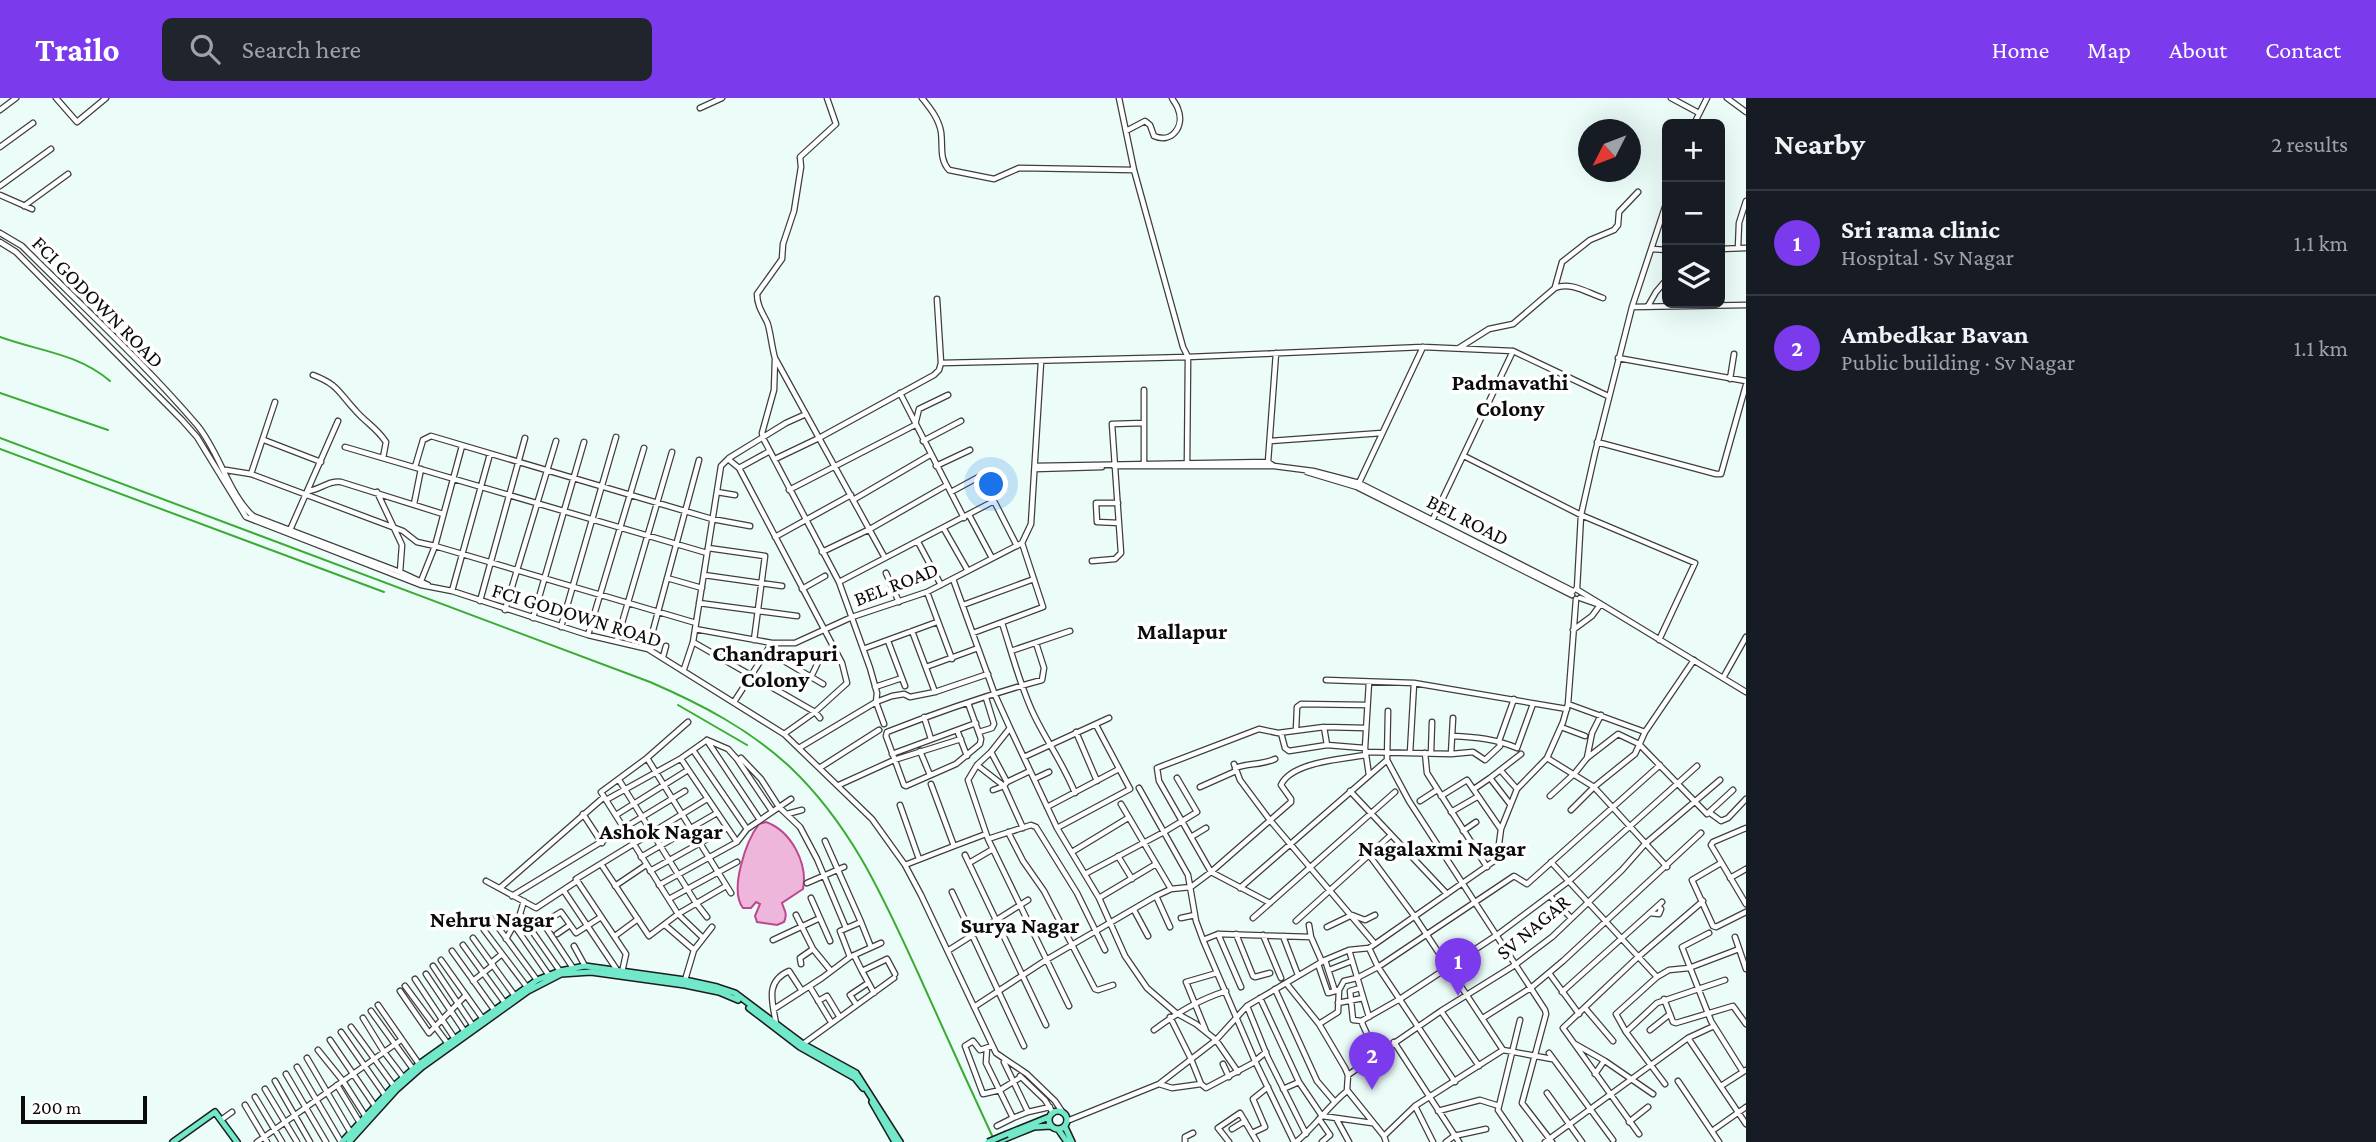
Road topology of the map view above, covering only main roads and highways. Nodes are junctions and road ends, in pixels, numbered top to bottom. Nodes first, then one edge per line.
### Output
1 (621, 972) junction
2 (1051, 1112) junction
3 (1051, 1126) junction
4 (1063, 1126) junction
5 (1007, 1135) junction
6 (173, 1142) edge
7 (237, 1142) edge
8 (342, 1142) edge
9 (349, 1142) edge
10 (897, 1142) edge
11 (988, 1142) edge
12 (997, 1142) edge
13 (1070, 1142) edge

1 - 8 main road
1 - 9 main road
1 - 10 main road
1 - 10 main road
2 - 3 main road
2 - 4 main road
2 - 5 main road
3 - 4 main road
3 - 5 main road
4 - 13 main road
5 - 11 main road, bridge
5 - 12 main road, bridge
6 - 7 main road

